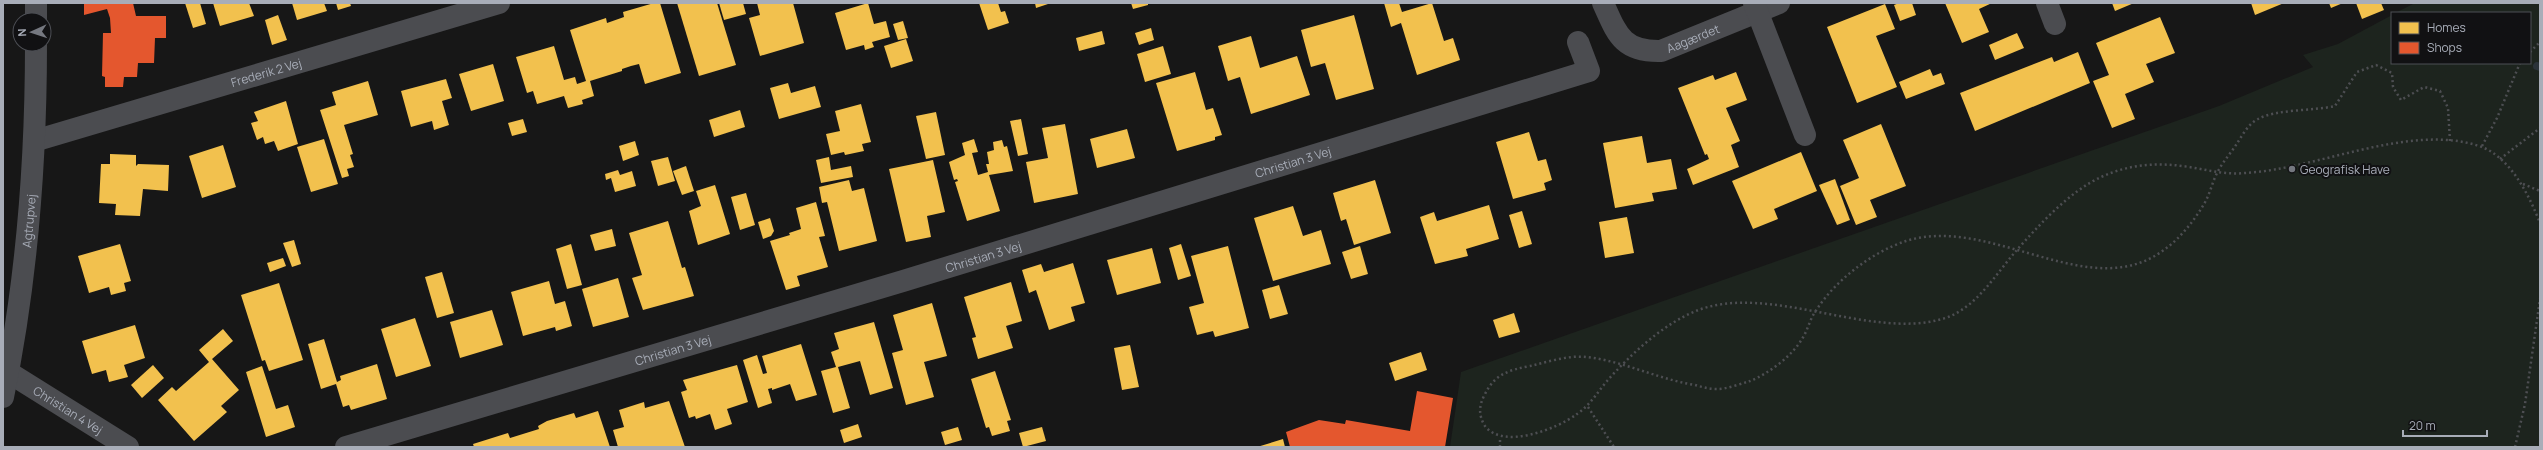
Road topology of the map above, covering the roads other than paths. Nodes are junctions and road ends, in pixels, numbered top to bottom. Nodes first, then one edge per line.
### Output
1 (498, 3) edge
2 (1603, 3) edge
3 (1779, 3) edge
4 (2047, 3) edge
5 (1756, 7) edge
6 (2056, 24) dead end
7 (1578, 42) dead end
8 (36, 52) edge
9 (1805, 135) dead end
10 (34, 141) junction
11 (8, 372) junction
12 (3, 397) edge
13 (128, 447) edge
14 (346, 447) edge

1 - 10 street, Frederik 2 Vej
2 - 5 street, Aagærdet
3 - 5 street, Aagærdet
4 - 6 street
5 - 9 street
7 - 14 street, Christian 3 Vej
8 - 10 street, Agtrupvej
10 - 11 street, Agtrupvej
11 - 12 street, Agtrupvej
11 - 13 street, Christian 4 Vej

